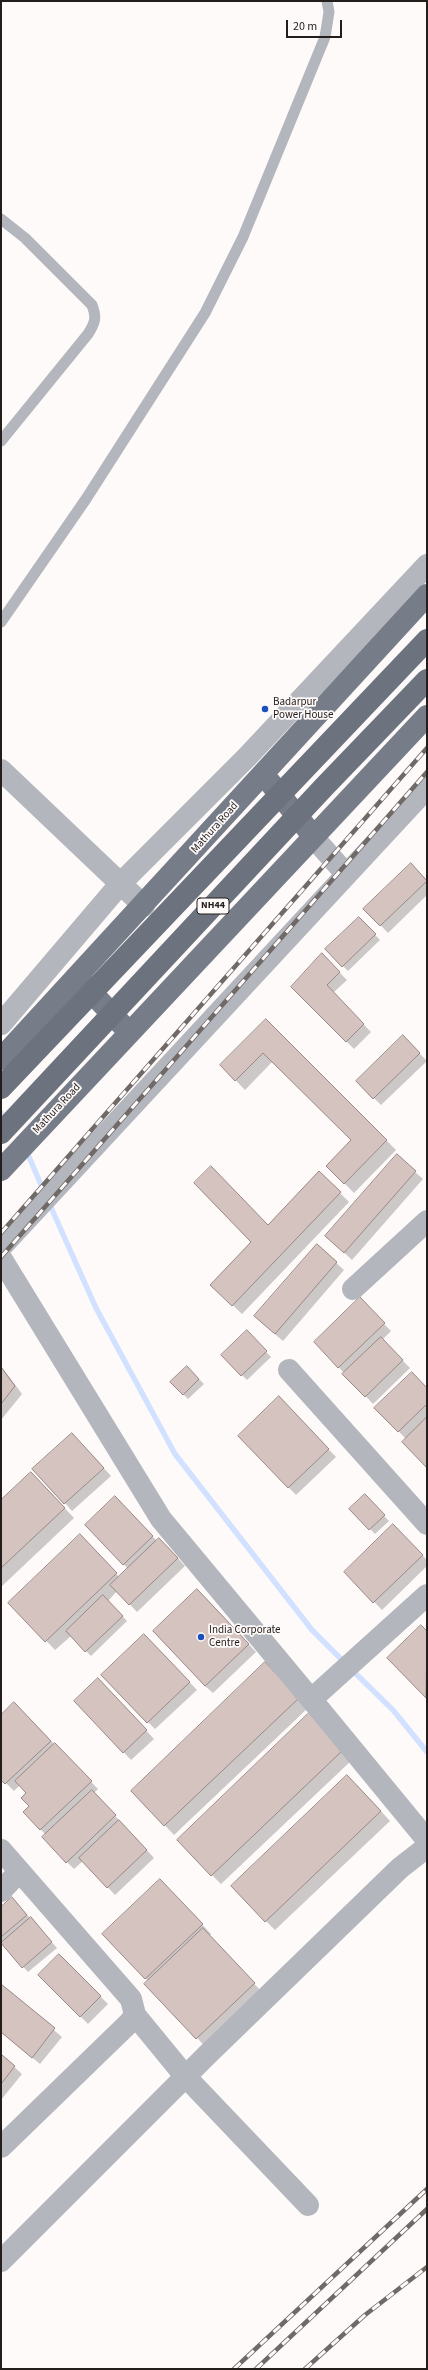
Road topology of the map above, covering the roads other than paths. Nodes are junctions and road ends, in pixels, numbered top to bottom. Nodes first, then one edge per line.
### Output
1 (327, 1) edge
2 (1, 219) edge
3 (1, 441) edge
4 (427, 565) edge
5 (427, 595) edge
6 (1, 622) edge
7 (427, 640) edge
8 (427, 680) edge
9 (427, 716) edge
10 (247, 757) junction
11 (1, 770) edge
12 (264, 774) junction
13 (427, 788) edge
14 (313, 837) junction
15 (346, 874) junction
16 (121, 884) junction
17 (144, 906) junction
18 (77, 976) junction
19 (1, 1024) edge
20 (129, 1032) junction
21 (1, 1059) edge
22 (1, 1088) edge
23 (1, 1133) edge
24 (1, 1170) edge
25 (427, 1221) edge
26 (1, 1247) edge
27 (1, 1258) edge
28 (353, 1289) dead end
29 (289, 1370) dead end
30 (427, 1524) edge
31 (427, 1595) edge
32 (318, 1693) junction
33 (427, 1840) edge
34 (427, 1847) edge
35 (1, 1850) edge
36 (19, 1872) junction
37 (1, 1891) edge
38 (135, 2015) junction
39 (185, 2076) junction
40 (1, 2147) edge
41 (308, 2206) dead end
42 (1, 2261) edge

1 - 6 lane
2 - 3 lane
4 - 10 street
5 - 12 main road, Mathura Road
7 - 22 highway, Mathura Road / NH44, bridge
8 - 23 highway, NH44, bridge
9 - 14 main road, Mathura Road
10 - 12 street
10 - 16 street
11 - 16 street
12 - 14 main road
12 - 17 main road, Mathura Road
13 - 15 street
14 - 15 street
14 - 20 main road, Mathura Road
15 - 26 street
16 - 17 street
16 - 19 street
17 - 18 main road, Mathura Road
18 - 20 main road
18 - 21 main road, Mathura Road
20 - 24 main road, Mathura Road
25 - 28 street
27 - 32 street
29 - 30 street
31 - 32 street
32 - 33 street
34 - 39 street
35 - 36 street
36 - 37 street
36 - 38 street
38 - 39 street
38 - 40 street
39 - 41 street
39 - 42 street

